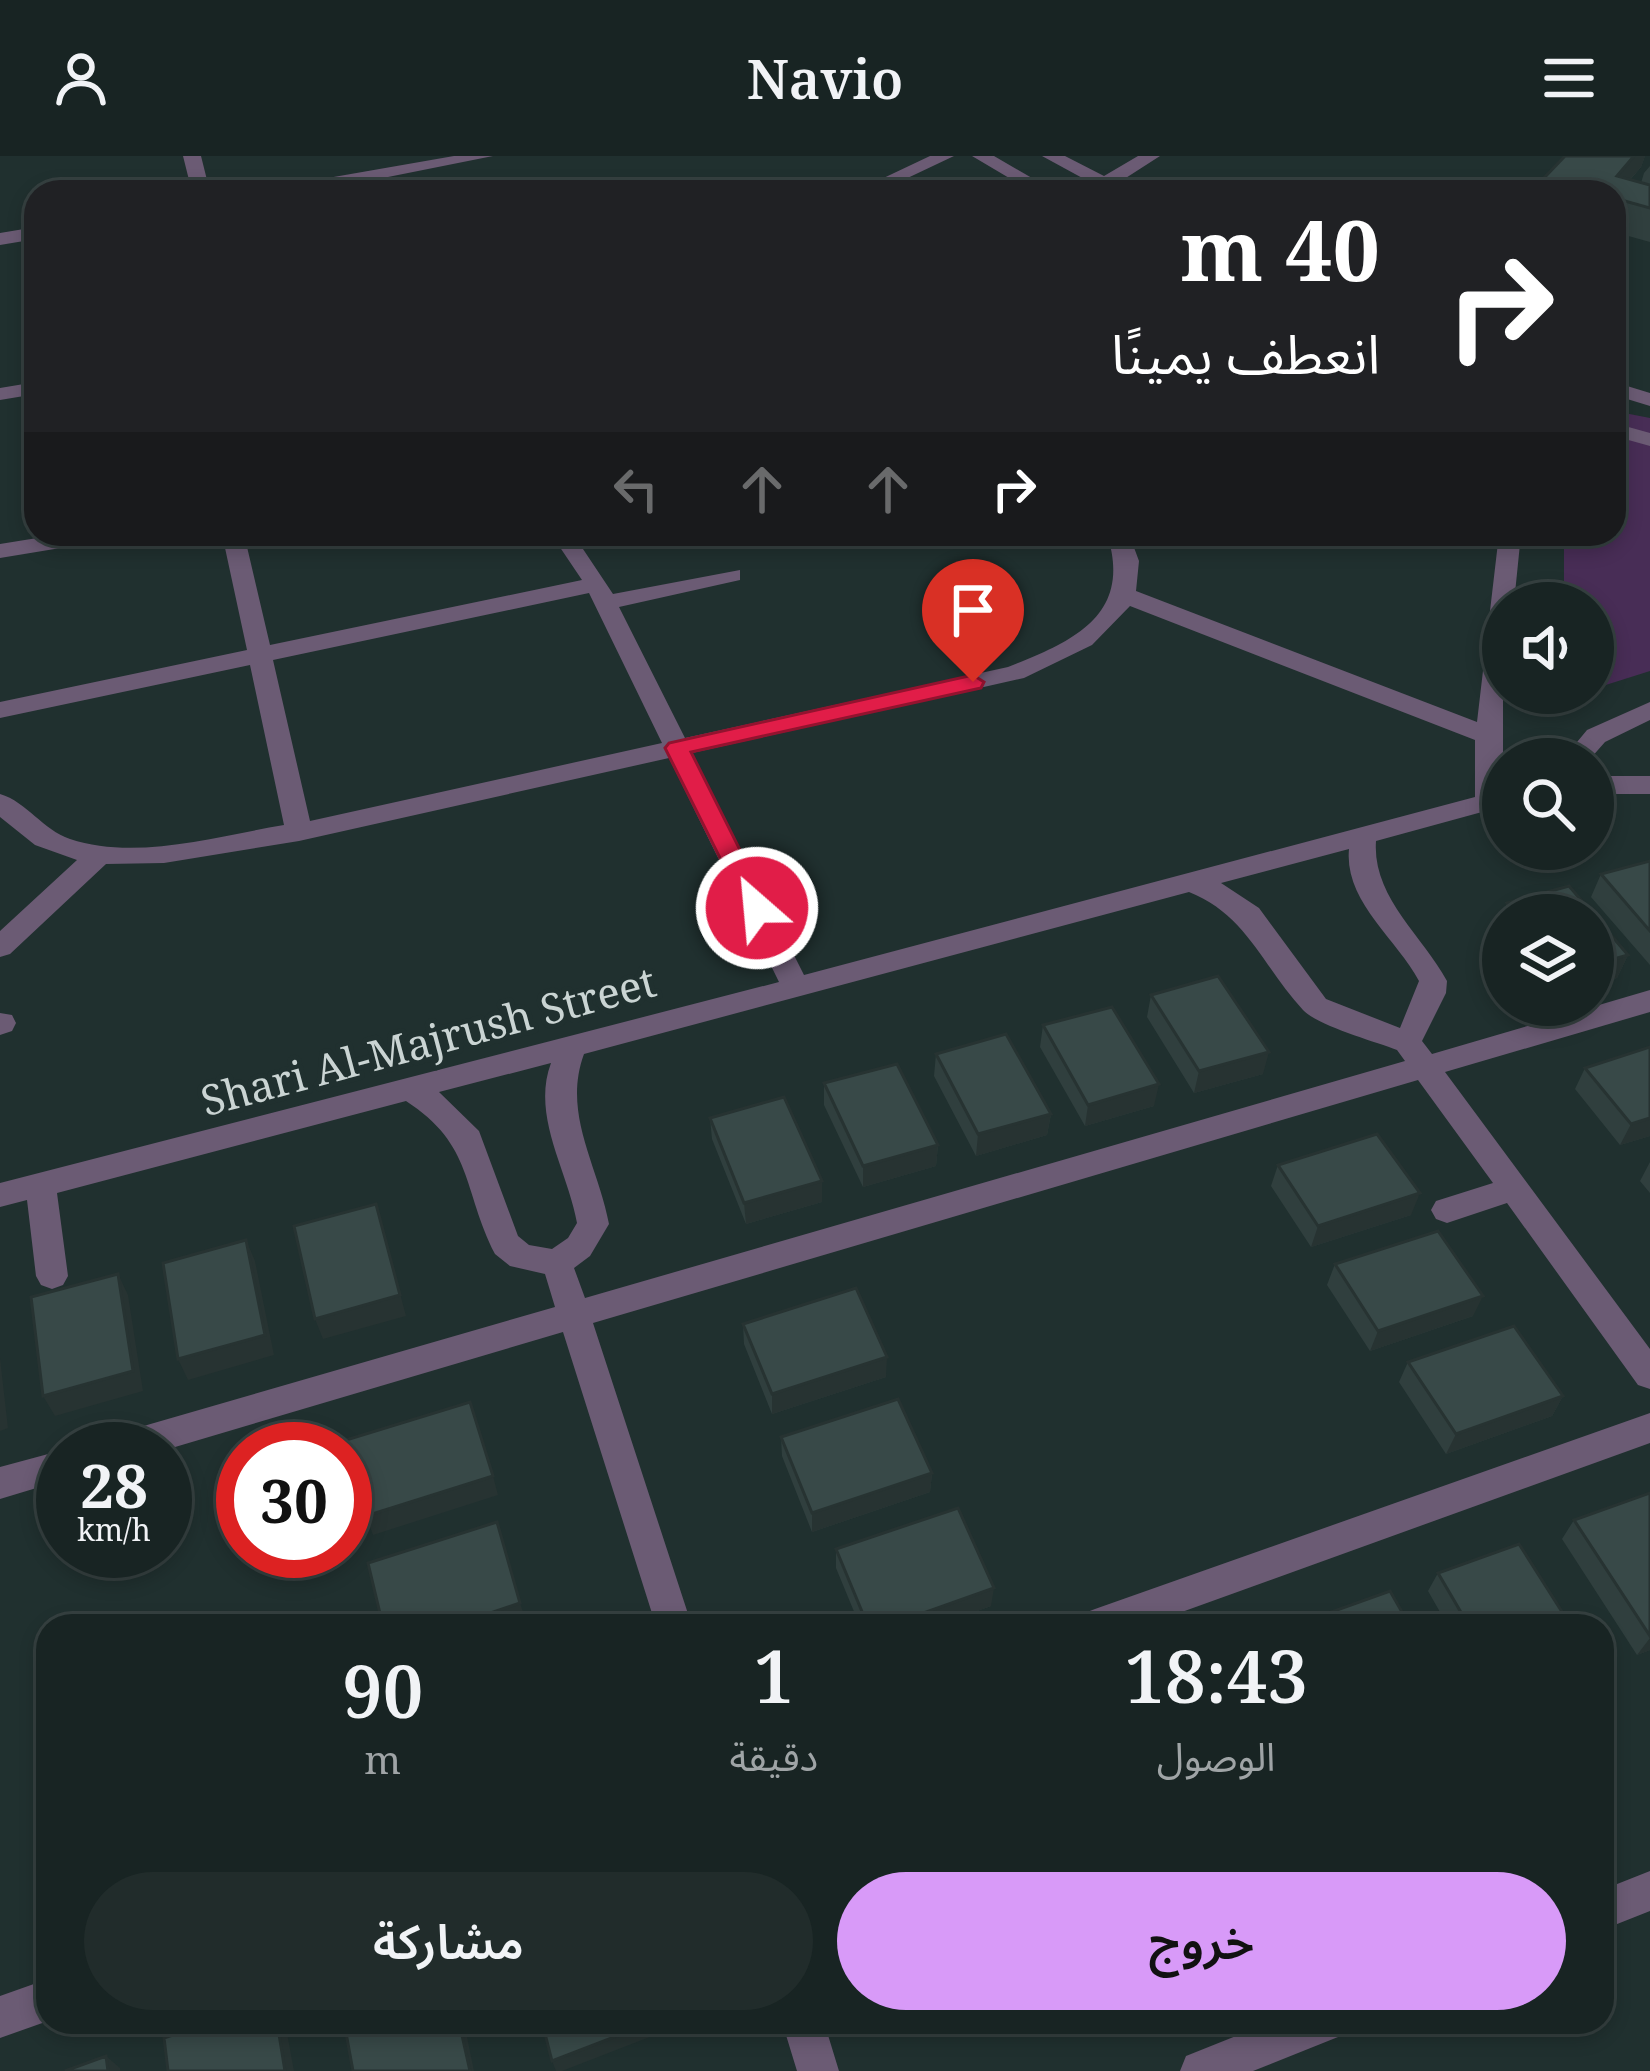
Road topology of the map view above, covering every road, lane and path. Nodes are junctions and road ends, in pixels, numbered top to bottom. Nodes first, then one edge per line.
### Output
1 (484, 156) edge
2 (945, 156) edge
3 (981, 156) edge
4 (1052, 156) edge
5 (1151, 156) edge
6 (349, 180) edge
7 (890, 180) edge
8 (1025, 180) edge
9 (1098, 180) edge
10 (1122, 180) edge
11 (30, 546) edge
12 (235, 546) edge
13 (570, 546) edge
14 (1124, 546) edge
15 (1509, 546) edge
16 (0, 551) edge
17 (733, 575) dead end
18 (601, 594) junction
19 (1124, 596) junction
20 (260, 655) junction
21 (0, 710) edge
22 (1650, 710) edge
23 (1488, 736) joint
24 (1594, 738) edge
25 (677, 748) junction
26 (1614, 785) edge
27 (1650, 785) edge
28 (0, 803) edge
29 (1482, 810) edge
30 (299, 832) junction
31 (1363, 836) junction
32 (99, 855) junction
33 (1191, 883) junction
34 (0, 947) edge
35 (796, 988) junction
36 (1650, 1001) edge
37 (572, 1047) junction
38 (1417, 1054) junction
39 (410, 1089) junction
40 (40, 1184) junction
41 (1514, 1189) junction
42 (0, 1195) edge
43 (1447, 1210) dead end
44 (557, 1263) junction
45 (52, 1276) dead end
46 (574, 1316) junction
47 (1650, 1375) edge
48 (192, 1427) edge
49 (1650, 1428) edge
50 (36, 1473) edge
51 (0, 1483) edge
52 (670, 1614) edge
53 (1129, 1614) edge
54 (1650, 1891) edge
55 (1614, 1905) edge
56 (36, 2004) edge
57 (0, 2017) edge
58 (806, 2034) edge
59 (1293, 2034) edge
60 (818, 2071) edge
61 (1201, 2071) edge

1 - 6 street
2 - 7 street
3 - 8 street
4 - 9 street
5 - 10 street
11 - 16 street
12 - 20 street
13 - 18 street
14 - 19 street
15 - 23 street
17 - 18 street
18 - 20 street
18 - 25 street
19 - 23 street
19 - 25 street
20 - 21 street
20 - 30 street
22 - 24 street
25 - 30 street
25 - 35 street
26 - 27 street
28 - 32 street
29 - 31 street, Shari Al-Majrush Street
30 - 32 street
31 - 33 street, Shari Al-Majrush Street
31 - 38 street
32 - 34 street
33 - 35 street, Shari Al-Majrush Street
33 - 38 street
35 - 37 street, Shari Al-Majrush Street
36 - 38 street
37 - 39 street, Shari Al-Majrush Street
37 - 44 street
38 - 41 street
38 - 46 street
39 - 40 street, Shari Al-Majrush Street
39 - 44 street
40 - 42 street, Shari Al-Majrush Street
40 - 45 street
41 - 43 street
41 - 47 street
44 - 46 street
46 - 48 street
46 - 52 street
49 - 53 street
50 - 51 street
54 - 55 street
56 - 57 street
58 - 60 street
59 - 61 street

